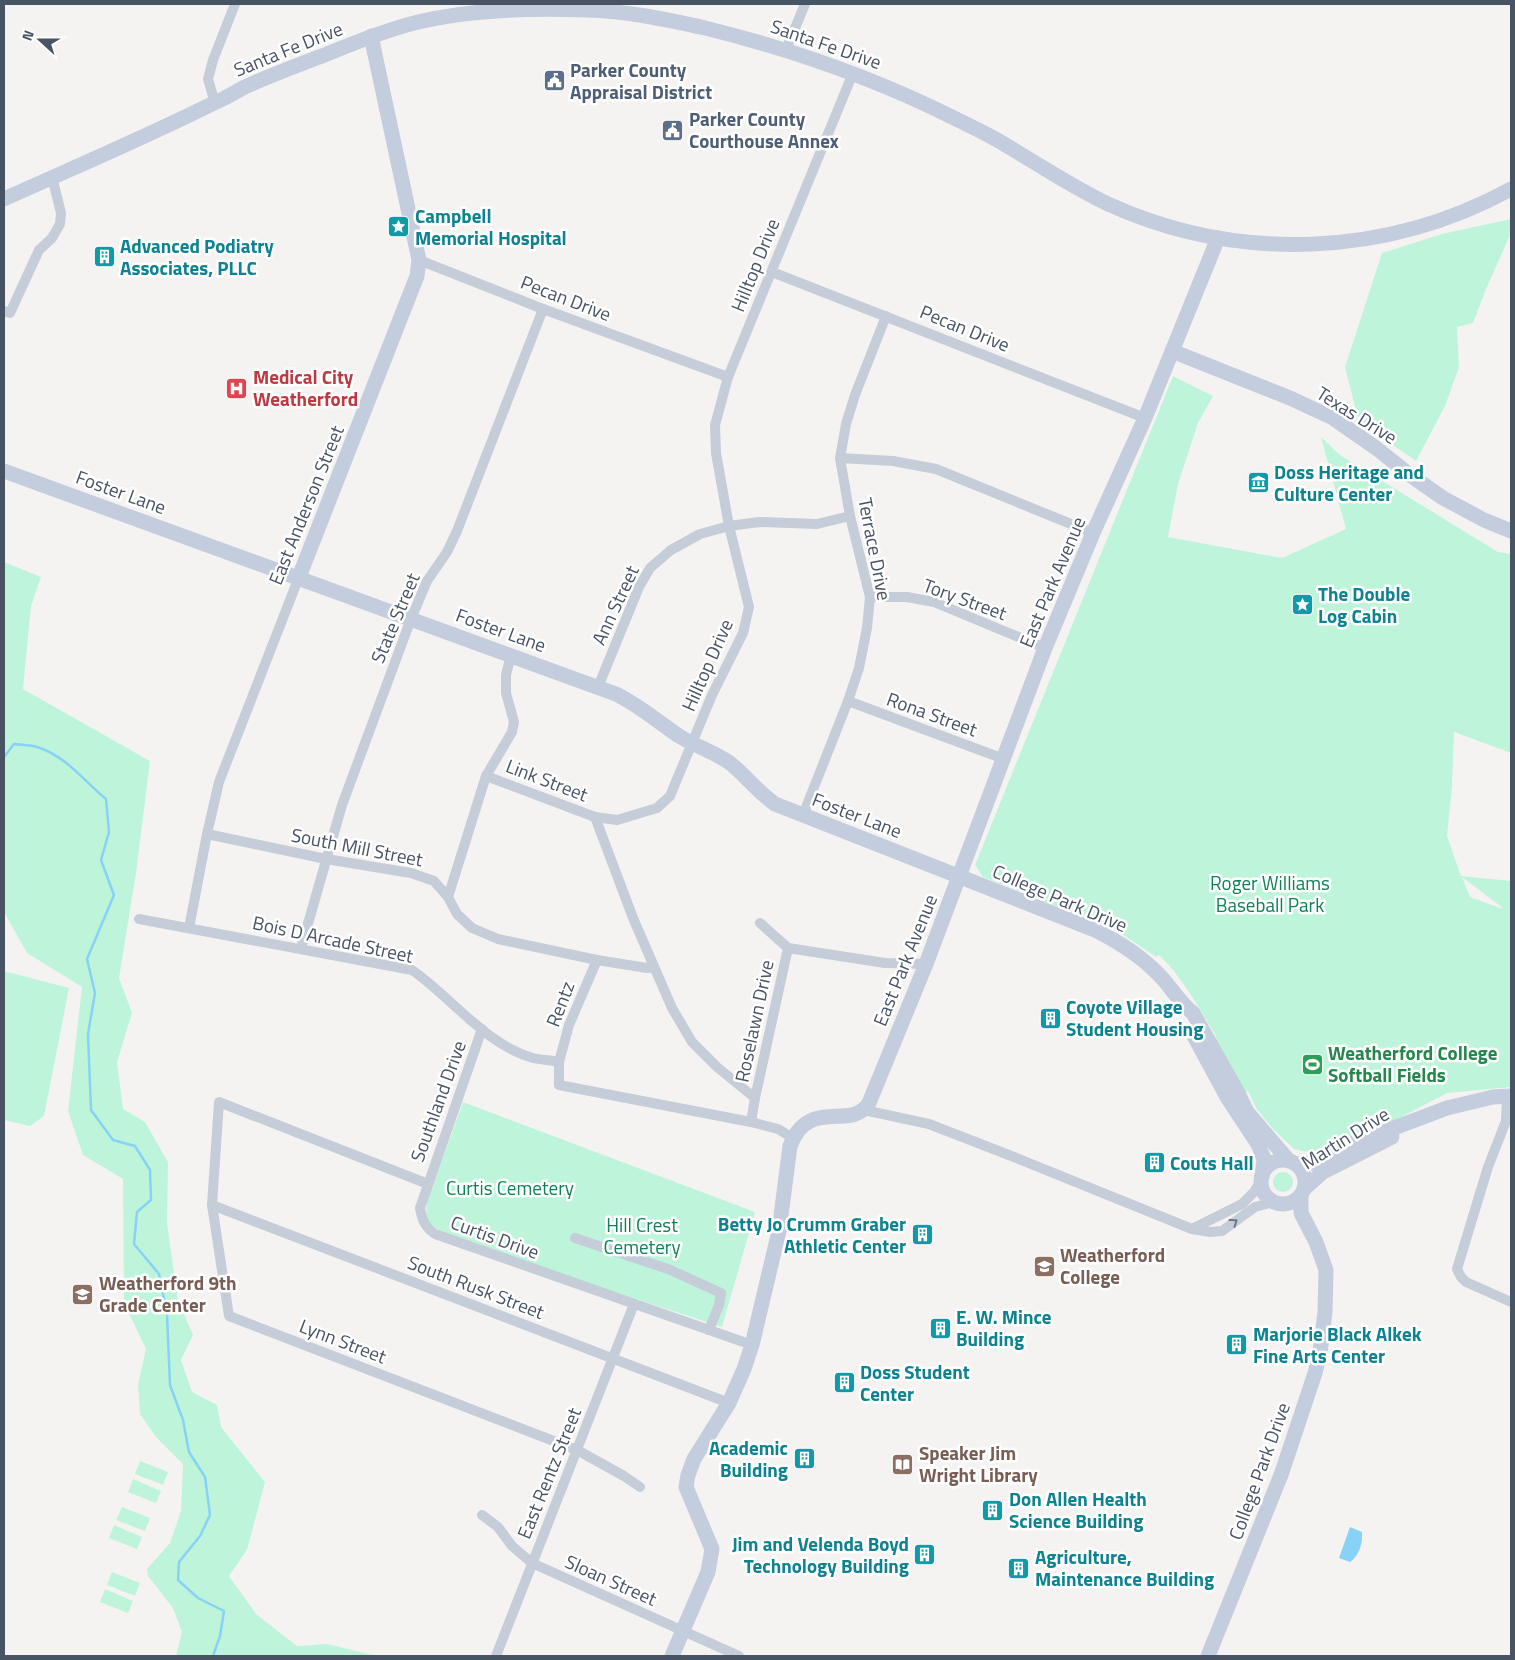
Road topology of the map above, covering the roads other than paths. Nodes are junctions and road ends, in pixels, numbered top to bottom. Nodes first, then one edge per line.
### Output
1 (235, 4) edge
2 (805, 4) edge
3 (371, 36) junction
4 (786, 50) junction
5 (853, 73) junction
6 (215, 103) junction
7 (52, 178) junction
8 (1511, 189) edge
9 (4, 199) edge
10 (1218, 238) junction
11 (420, 260) junction
12 (772, 272) junction
13 (543, 309) junction
14 (4, 311) edge
15 (886, 316) junction
16 (1172, 351) junction
17 (728, 378) junction
18 (1145, 418) junction
19 (840, 458) junction
20 (4, 470) edge
21 (850, 516) junction
22 (729, 526) junction
23 (1511, 531) edge
24 (1093, 533) junction
25 (298, 577) junction
26 (870, 597) junction
27 (411, 619) junction
28 (1045, 648) junction
29 (511, 655) junction
30 (598, 687) junction
31 (848, 701) junction
32 (692, 743) junction
33 (1004, 759) junction
34 (486, 776) junction
35 (803, 815) junction
36 (595, 817) junction
37 (207, 834) junction
38 (326, 859) junction
39 (959, 877) junction
40 (448, 897) junction
41 (139, 919) dead end
42 (760, 923) dead end
43 (189, 928) junction
44 (301, 948) junction
45 (788, 948) junction
46 (597, 960) junction
47 (926, 964) junction
48 (654, 967) junction
49 (1182, 1005) junction
50 (482, 1029) junction
51 (559, 1062) junction
52 (1509, 1096) edge
53 (755, 1098) junction
54 (864, 1110) junction
55 (751, 1122) junction
56 (1408, 1122) junction
57 (1507, 1127) edge
58 (793, 1138) junction
59 (1292, 1163) junction
60 (1262, 1179) junction
61 (428, 1184) junction
62 (1303, 1192) junction
63 (1275, 1203) junction
64 (212, 1205) junction
65 (1192, 1229) junction
66 (574, 1238) dead end
67 (1324, 1295) junction
68 (1511, 1302) edge
69 (634, 1304) junction
70 (709, 1330) junction
71 (752, 1346) junction
72 (613, 1358) junction
73 (729, 1403) junction
74 (577, 1450) junction
75 (640, 1487) dead end
76 (482, 1515) dead end
77 (532, 1563) junction
78 (682, 1631) junction
79 (496, 1656) edge
80 (672, 1656) edge
81 (739, 1656) edge
82 (1208, 1656) edge

1 - 6 street
2 - 4 street
3 - 4 street, Santa Fe Drive
3 - 6 street, Santa Fe Drive
3 - 11 street, East Anderson Street
4 - 5 street, Santa Fe Drive
5 - 10 street, Santa Fe Drive
5 - 12 street, Hilltop Drive
6 - 7 street, Santa Fe Drive
7 - 9 street, Santa Fe Drive
7 - 14 street
8 - 10 street, Santa Fe Drive
10 - 16 street, East Park Avenue
11 - 13 street, Pecan Drive
11 - 25 street, East Anderson Street
12 - 15 street, Pecan Drive
12 - 17 street, Hilltop Drive
13 - 17 street, Pecan Drive
13 - 27 street, State Street
15 - 18 street, Pecan Drive
15 - 19 street, Terrace Drive
16 - 18 street, East Park Avenue
16 - 23 street, Texas Drive
17 - 22 street, Hilltop Drive
18 - 24 street, East Park Avenue
19 - 21 street, Terrace Drive
19 - 24 street
20 - 25 street, Foster Lane
21 - 22 street, Ann Street
21 - 26 street, Terrace Drive
22 - 30 street, Ann Street
22 - 32 street, Hilltop Drive
24 - 28 street, East Park Avenue
25 - 27 street, Foster Lane
25 - 37 street, East Anderson Street
26 - 28 street, Tory Street
26 - 31 street, Terrace Drive
27 - 29 street, Foster Lane
27 - 38 street, State Street
28 - 33 street, East Park Avenue
29 - 30 street, Foster Lane
29 - 34 street
30 - 32 street, Foster Lane
31 - 33 street, Rona Street
31 - 35 street, Terrace Drive
32 - 35 street, Foster Lane
32 - 36 street, Hilltop Drive
33 - 39 street, East Park Avenue
34 - 36 street, Link Street
34 - 40 street
35 - 39 street, Foster Lane
36 - 48 street
37 - 38 street, South Mill Street
37 - 43 street, East Anderson Street
38 - 40 street, South Mill Street
38 - 44 street, State Street
39 - 47 street, East Park Avenue
39 - 49 street, College Park Drive
40 - 46 street, South Mill Street
41 - 43 street, Bois D Arcade Street
42 - 45 street
43 - 44 street, Bois D Arcade Street
44 - 50 street, Bois D Arcade Street
45 - 47 street, Roselawn Drive
45 - 53 street, Roselawn Drive
46 - 48 street, South Mill Street
46 - 51 street, Rentz
47 - 54 street, East Park Avenue
48 - 53 street
49 - 59 street, College Park Drive
49 - 60 street, College Park Drive
50 - 51 street, Bois D Arcade Street
50 - 61 street, Southland Drive
51 - 55 street
52 - 56 street, Martin Drive
52 - 57 street
53 - 55 street, Roselawn Drive
54 - 58 street
54 - 65 street
55 - 58 street
56 - 59 street, Martin Drive
56 - 62 street, Martin Drive
57 - 68 street
58 - 71 street
59 - 60 street
59 - 62 street
60 - 63 street
60 - 65 street
61 - 64 street, Lynn Street
61 - 69 street, Curtis Drive
62 - 63 street
62 - 67 street, College Park Drive
65 -> 63 street
63 - 67 street, College Park Drive
64 - 72 street, South Rusk Street
64 - 74 street, Lynn Street
66 - 70 street
67 - 82 street, College Park Drive
69 - 70 street, Curtis Drive
69 - 72 street, East Rentz Street
70 - 71 street, Curtis Drive
71 - 73 street
72 - 73 street, South Rusk Street
72 - 74 street, East Rentz Street
73 - 78 street
74 - 75 street, Lynn Street
74 - 77 street, East Rentz Street
76 - 77 street, Sloan Street
77 - 78 street, Sloan Street
77 - 79 street, East Rentz Street
78 - 80 street
78 - 81 street, Sloan Street

